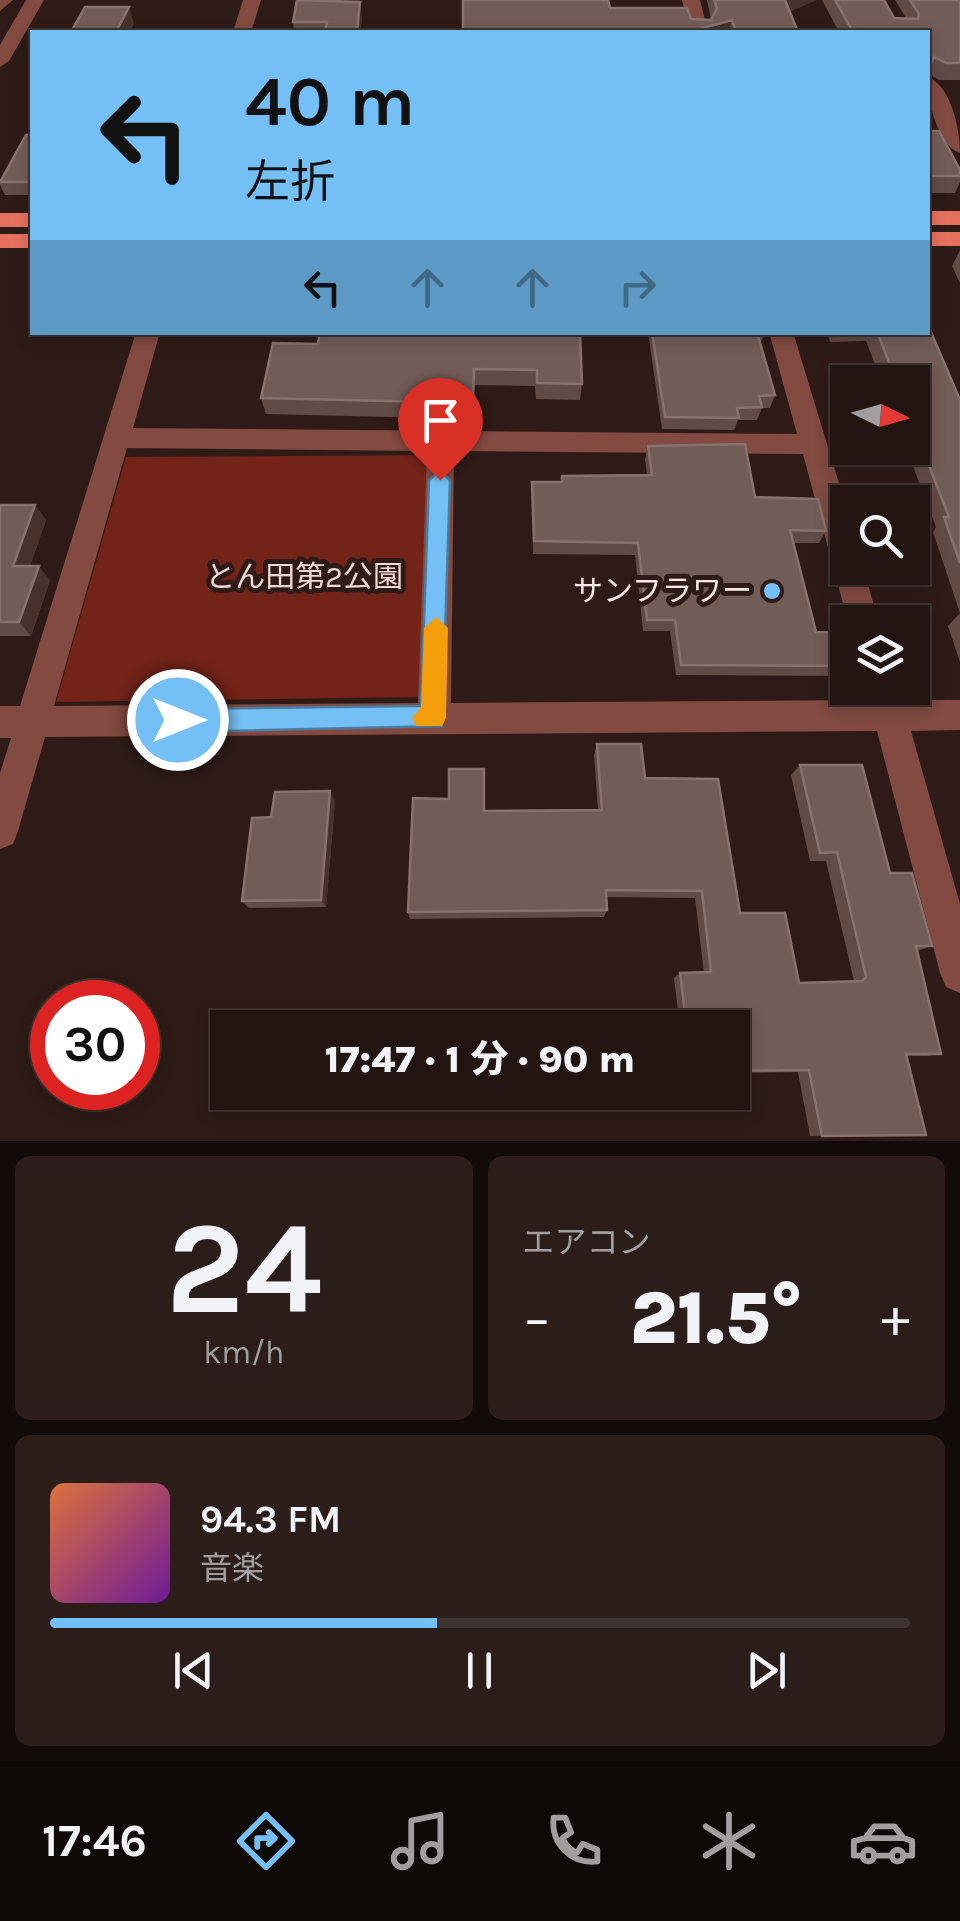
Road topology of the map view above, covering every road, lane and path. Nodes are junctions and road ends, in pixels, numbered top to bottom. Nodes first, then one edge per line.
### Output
1 (35, 0) edge
2 (252, 0) edge
3 (691, 0) edge
4 (243, 30) edge
5 (699, 30) edge
6 (0, 60) edge
7 (930, 86) edge
8 (930, 88) edge
9 (960, 89) edge
10 (960, 148) edge
11 (930, 218) edge
12 (960, 218) edge
13 (0, 220) edge
14 (30, 220) edge
15 (960, 239) edge
16 (930, 240) edge
17 (0, 241) edge
18 (30, 241) edge
19 (147, 335) edge
20 (782, 335) edge
21 (116, 438) junction
22 (441, 440) junction
23 (814, 444) junction
24 (830, 501) edge
25 (830, 704) edge
26 (887, 705) edge
27 (903, 705) edge
28 (960, 715) edge
29 (434, 718) junction
30 (16, 722) edge
31 (0, 830) edge
32 (960, 973) edge

1 - 6 street
2 - 4 street
3 - 5 street
7 - 9 street
8 - 10 street
11 - 12 main road
13 - 14 main road
15 - 16 main road
17 - 18 main road
19 - 21 street
20 - 23 street
21 - 22 street
21 - 30 street
22 - 23 street
22 - 29 street
23 - 24 street
25 - 29 street
26 - 32 street
27 - 28 street
29 - 30 street
30 - 31 street

